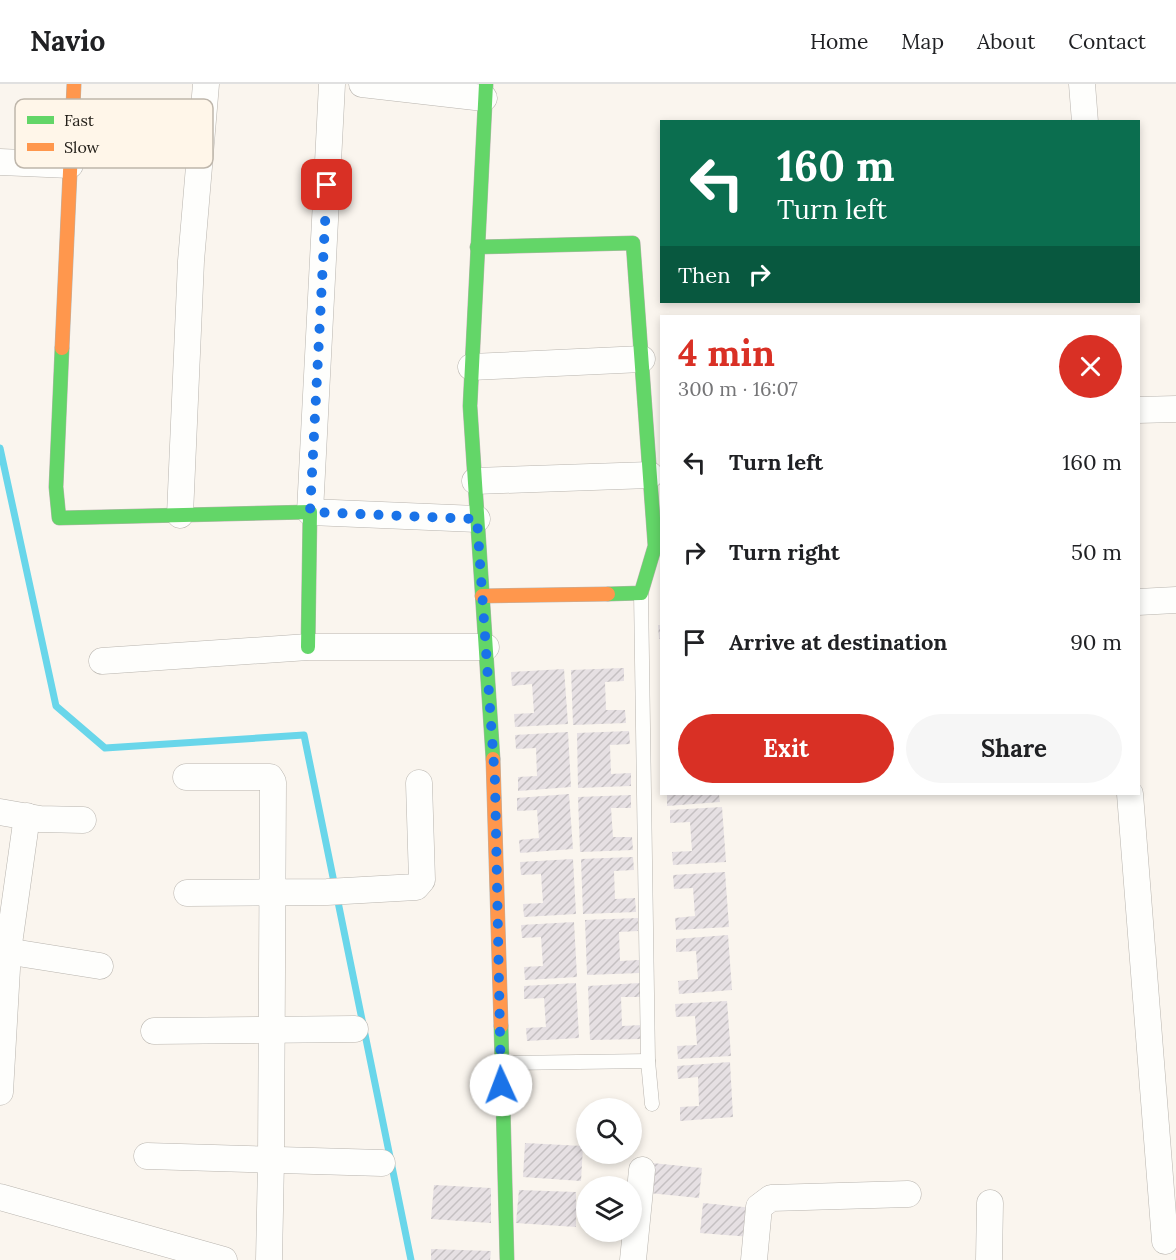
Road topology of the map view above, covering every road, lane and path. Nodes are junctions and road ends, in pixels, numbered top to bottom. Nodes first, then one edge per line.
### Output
1 (74, 84) edge
2 (206, 84) edge
3 (332, 84) edge
4 (362, 84) edge
5 (1082, 84) edge
6 (485, 91) edge
7 (73, 99) edge
8 (205, 99) edge
9 (1085, 120) edge
10 (0, 162) edge
11 (15, 163) edge
12 (70, 168) edge
13 (199, 168) edge
14 (477, 246) junction
15 (642, 358) junction
16 (471, 367) junction
17 (1176, 409) edge
18 (1140, 410) edge
19 (650, 475) junction
20 (475, 481) junction
21 (310, 512) junction
22 (180, 515) junction
23 (477, 519) junction
24 (641, 593) junction
25 (482, 596) junction
26 (1176, 600) edge
27 (1140, 602) edge
28 (308, 647) junction
29 (486, 647) junction
30 (102, 661) dead end
31 (186, 777) dead end
32 (420, 783) dead end
33 (1130, 795) edge
34 (0, 812) edge
35 (27, 816) junction
36 (83, 820) dead end
37 (187, 893) dead end
38 (272, 893) junction
39 (4, 951) edge
40 (100, 966) dead end
41 (354, 1029) dead end
42 (272, 1030) junction
43 (154, 1031) dead end
44 (648, 1061) junction
45 (500, 1063) junction
46 (0, 1073) edge
47 (0, 1092) edge
48 (652, 1104) dead end
49 (147, 1156) dead end
50 (272, 1161) junction
51 (381, 1163) dead end
52 (642, 1170) dead end
53 (908, 1194) dead end
54 (0, 1197) edge
55 (990, 1203) dead end
56 (1165, 1241) dead end
57 (138, 1248) edge
58 (224, 1260) edge
59 (269, 1260) edge
60 (507, 1260) edge
61 (633, 1260) edge
62 (754, 1260) edge
63 (989, 1260) edge

1 - 7 street
2 - 8 street
3 - 21 street
4 - 6 street
5 - 9 street
6 - 14 street
10 - 11 street
12 - 22 street
13 - 22 street
14 - 15 street
14 - 16 street
15 - 16 street
15 - 19 street
16 - 20 street
17 - 18 street
19 - 20 street
19 - 24 street
20 - 23 street
21 - 22 street
21 - 23 street
21 - 28 street
23 - 25 street
24 - 25 street
24 - 44 lane
25 - 29 street
26 - 27 street
28 - 29 street
28 - 30 street
29 - 45 street
31 - 38 street
32 - 38 street
33 - 56 street
34 - 35 street
35 - 36 street
35 - 39 street
37 - 38 street
38 - 42 street
39 - 40 street
39 - 46 street
41 - 42 street
42 - 43 street
42 - 50 street
44 - 45 lane
44 - 48 lane
45 - 60 street
46 - 47 street
49 - 50 street
50 - 51 street
50 - 59 street
52 - 61 street
53 - 62 street
54 - 57 street
55 - 63 street
57 - 58 street

